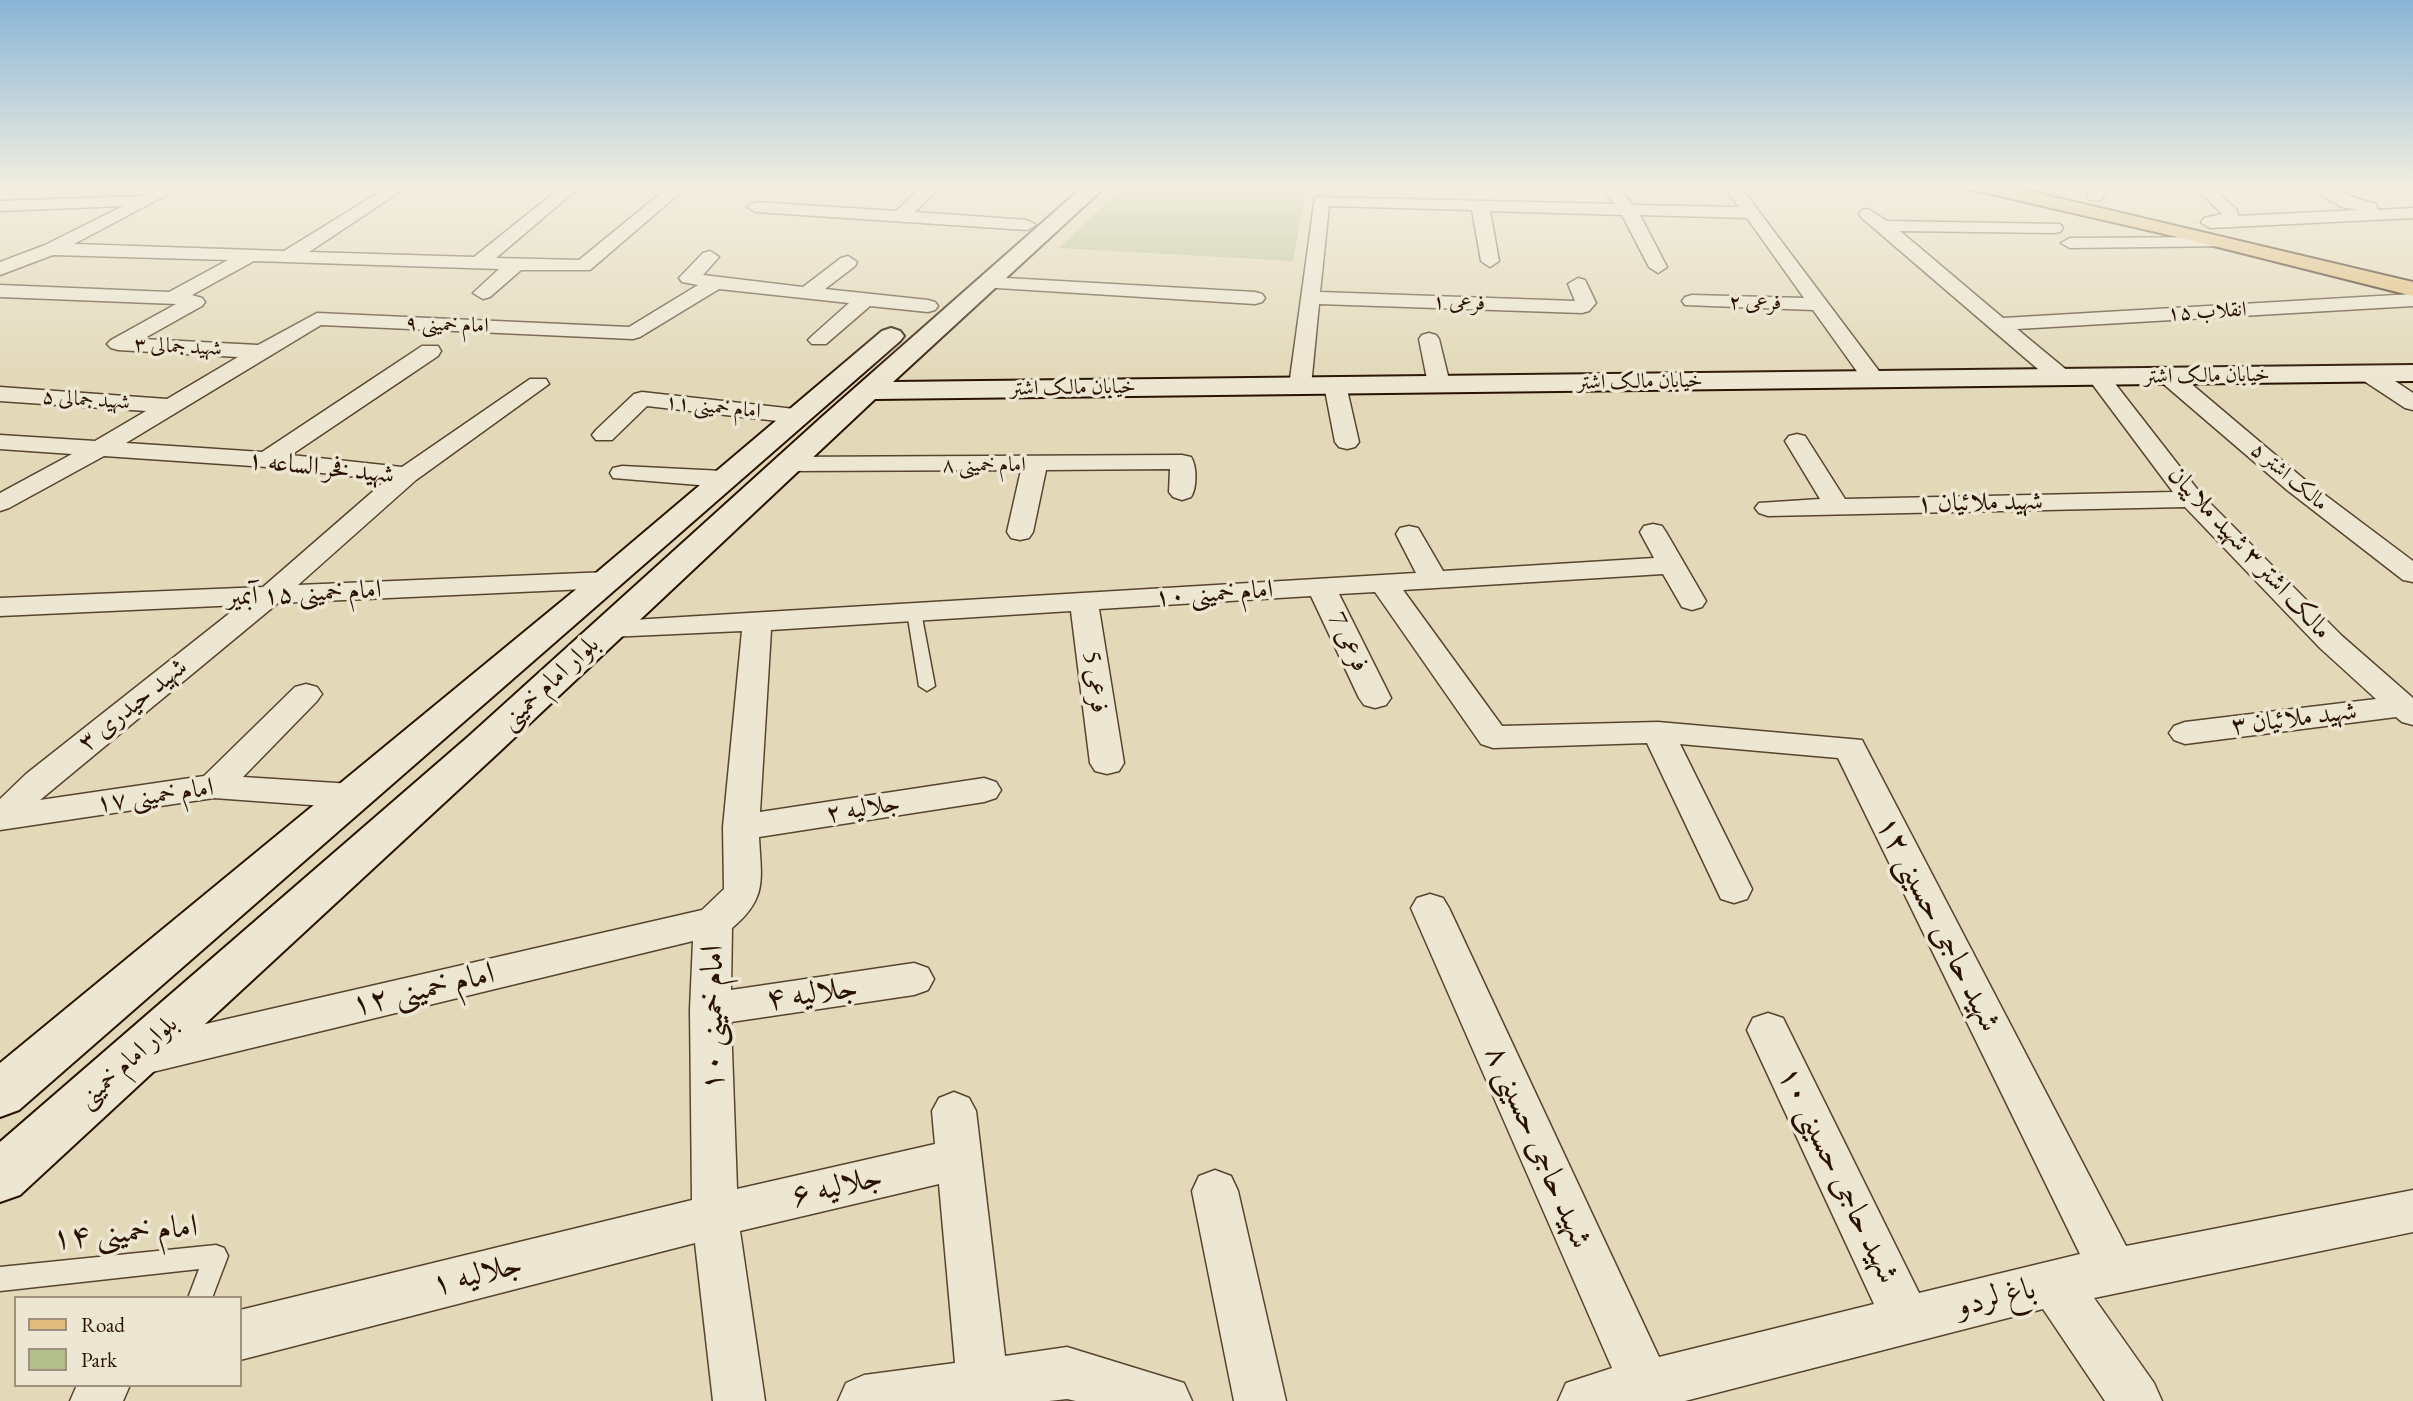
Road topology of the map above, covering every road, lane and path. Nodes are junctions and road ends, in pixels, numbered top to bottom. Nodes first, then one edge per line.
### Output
1 (47, 250) edge
2 (118, 250) edge
3 (298, 250) edge
4 (494, 250) edge
5 (603, 250) edge
6 (1000, 250) edge
7 (1019, 250) edge
8 (1315, 250) edge
9 (1490, 250) edge
10 (1649, 250) edge
11 (1778, 250) edge
12 (1914, 250) edge
13 (2080, 250) edge
14 (2258, 250) edge
15 (2321, 250) edge
16 (148, 251) junction
17 (249, 256) junction
18 (710, 257) dead end
19 (286, 258) junction
20 (1490, 261) dead end
21 (848, 262) dead end
22 (2097, 263) dead end
23 (477, 264) junction
24 (515, 265) junction
25 (1658, 267) dead end
26 (0, 269) edge
27 (115, 270) dead end
28 (2413, 273) edge
29 (716, 283) junction
30 (988, 283) junction
31 (1578, 284) dead end
32 (2413, 289) edge
33 (0, 291) edge
34 (483, 293) dead end
35 (806, 294) junction
36 (173, 298) junction
37 (1255, 298) dead end
38 (1310, 298) junction
39 (2413, 300) edge
40 (864, 301) junction
41 (1692, 301) dead end
42 (1818, 304) junction
43 (928, 306) junction
44 (2001, 324) junction
45 (1429, 339) dead end
46 (819, 340) dead end
47 (430, 351) dead end
48 (264, 352) junction
49 (2413, 373) edge
50 (2368, 374) junction
51 (2168, 376) junction
52 (2061, 377) junction
53 (2098, 377) junction
54 (1874, 379) junction
55 (538, 384) dead end
56 (1439, 384) junction
57 (1300, 386) junction
58 (1335, 386) junction
59 (868, 391) junction
60 (0, 394) edge
61 (2413, 403) edge
62 (172, 406) junction
63 (795, 416) junction
64 (604, 435) dead end
65 (1797, 441) dead end
66 (0, 442) edge
67 (1347, 442) dead end
68 (100, 449) junction
69 (267, 460) junction
70 (787, 464) junction
71 (1035, 465) junction
72 (622, 473) dead end
73 (407, 475) junction
74 (723, 480) junction
75 (1182, 492) dead end
76 (2192, 499) junction
77 (0, 503) edge
78 (1837, 506) junction
79 (1768, 508) dead end
80 (1020, 533) dead end
81 (1653, 533) dead end
82 (1409, 534) dead end
83 (1671, 565) junction
84 (2413, 574) edge
85 (1433, 579) junction
86 (608, 580) junction
87 (1383, 583) junction
88 (1321, 587) junction
89 (269, 596) junction
90 (1692, 601) dead end
91 (1084, 602) junction
92 (0, 607) edge
93 (914, 612) junction
94 (757, 622) junction
95 (609, 628) junction
96 (927, 685) dead end
97 (306, 694) dead end
98 (1375, 698) dead end
99 (2408, 711) edge
100 (1658, 732) junction
101 (2185, 733) dead end
102 (1107, 763) dead end
103 (214, 786) junction
104 (984, 790) dead end
105 (352, 796) junction
106 (1, 818) edge
107 (741, 827) junction
108 (1734, 889) dead end
109 (1430, 908) dead end
110 (713, 922) junction
111 (914, 979) dead end
112 (710, 1009) junction
113 (1768, 1030) dead end
114 (132, 1059) junction
115 (0, 1094) edge
116 (954, 1111) dead end
117 (959, 1159) junction
118 (0, 1177) edge
119 (1215, 1191) dead end
120 (2413, 1211) edge
121 (715, 1216) junction
122 (2114, 1272) junction
123 (0, 1279) edge
124 (2054, 1283) junction
125 (201, 1296) edge
126 (1908, 1321) junction
127 (242, 1334) edge
128 (1646, 1386) junction
129 (1010, 1388) edge
130 (738, 1401) edge
131 (864, 1401) edge
132 (1166, 1401) edge
133 (1260, 1401) edge
134 (1584, 1401) edge
135 (2136, 1401) edge

1 - 26 street
2 - 16 street
3 - 19 street
4 - 23 street
5 - 24 street
6 - 43 main road, بلوار امام خمینی
7 - 30 main road, بلوار امام خمینی
8 - 38 street
9 - 20 street
10 - 25 street
11 - 42 street
12 - 44 street
13 - 22 street
14 - 32 main road
15 - 28 main road
16 - 17 street
16 - 27 street
17 - 19 street
17 - 36 street
18 - 29 street
19 - 23 street
21 - 35 street
23 - 24 street
24 - 34 street
29 - 35 street
29 - 48 street, امام خمینی ۹
30 - 37 street
30 - 59 main road, بلوار امام خمینی
31 - 38 street, فرعی ۱
33 - 36 street
35 - 40 street
36 - 48 street, شهید جمالی ۳
38 - 57 street
39 - 44 street, انقلاب ۱۵
40 - 43 street
40 - 46 street
41 - 42 street, فرعی ۲
42 - 54 street
43 - 63 main road, بلوار امام خمینی
44 - 52 street
45 - 56 street
47 - 69 street
48 - 62 street, امام خمینی ۹
49 - 50 main road, خیابان مالک اشتر
50 - 51 main road, خیابان مالک اشتر
50 - 61 street
51 - 53 main road, خیابان مالک اشتر
51 - 84 street, مالک اشتر ۵
52 - 53 main road, خیابان مالک اشتر
52 - 54 main road, خیابان مالک اشتر
53 - 76 street, مالک اشتر ۳ شهید ملاییان
54 - 56 main road, خیابان مالک اشتر
55 - 73 street
56 - 58 main road, خیابان مالک اشتر
57 - 58 main road, خیابان مالک اشتر
57 - 59 main road, خیابان مالک اشتر
58 - 67 street
59 - 70 main road, بلوار امام خمینی
60 - 62 street, شهید جمالی ۵
62 - 68 street, امام خمینی ۹
63 - 64 street, امام خمینی ۱۱
63 - 74 main road, بلوار امام خمینی
65 - 78 street
66 - 68 street, شهید فخر الساعه ۱
68 - 69 street, شهید فخر الساعه ۱
68 - 77 street, امام خمینی ۹
69 - 73 street, شهید فخر الساعه ۱
70 - 71 street, امام خمینی ۸
70 - 95 main road, بلوار امام خمینی
71 - 75 street, امام خمینی ۸
71 - 80 street
72 - 74 street
73 - 89 street, شهید فخر الساعه ۱
74 - 86 main road, بلوار امام خمینی
76 - 78 street, شهید ملائیان ۱
76 - 99 street, مالک اشتر ۳ شهید ملاییان
78 - 79 street, شهید ملائیان ۱
81 - 83 street
82 - 85 street
83 - 85 street, امام خمینی ۱۰
83 - 90 street
85 - 87 street, امام خمینی ۱۰
86 - 89 street, امام خمینی ۱۵ آبمیر
86 - 105 main road, بلوار امام خمینی
87 - 88 street, امام خمینی ۱۰
87 - 100 street
88 - 91 street, امام خمینی ۱۰
88 - 98 street, فرعی 7
89 - 92 street, امام خمینی ۱۵ آبمیر
89 - 106 street, شهید حیدری ۳
91 - 93 street, امام خمینی ۱۰
91 - 102 street, فرعی 5
93 - 94 street, امام خمینی ۱۰
93 - 96 lane
94 - 95 street, امام خمینی ۱۰
94 - 107 street, امام خمینی ۱۰
95 - 114 main road, بلوار امام خمینی
97 - 103 street
99 - 101 street, شهید ملائیان ۳
100 - 108 street
100 - 122 street, شهید حاجی حسینی ۱۲
103 - 105 street, امام خمینی ۱۷
103 - 106 street, امام خمینی ۱۷
104 - 107 street, جلالیه ۲
105 - 115 main road, بلوار امام خمینی
107 - 110 street, امام خمینی ۱۰
109 - 128 street, شهید حاجی حسینی ۸
110 - 112 street, امام خمینی ۱۰
110 - 114 street, امام خمینی ۱۲
111 - 112 street, جلالیه ۴
112 - 121 street, امام خمینی ۱۰
113 - 126 street, شهید حاجی حسینی ۱۰
114 - 118 main road, بلوار امام خمینی
116 - 117 street
117 - 121 street, جلالیه ۶
117 - 129 street
119 - 133 street
120 - 122 street, باغ لردو
121 - 127 street, جلالیه ۱
121 - 130 street, امام خمینی ۱۰
122 - 124 street, باغ لردو
123 - 125 lane, امام خمینی ۱۴
124 - 126 street, باغ لردو
124 - 135 street
126 - 128 street, باغ لردو
128 - 134 street, باغ لردو
129 - 131 street
129 - 132 street

